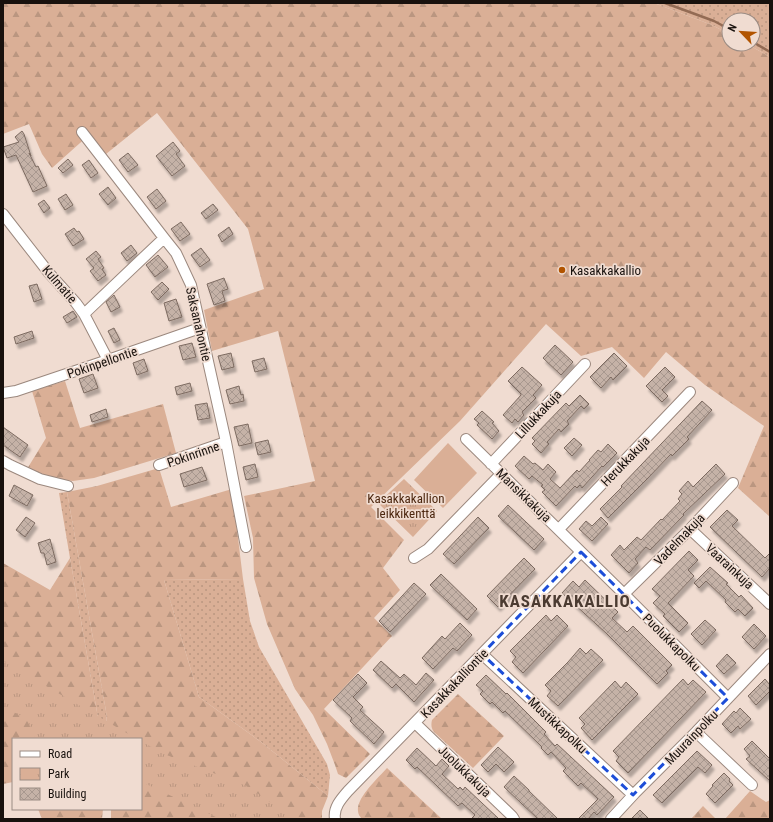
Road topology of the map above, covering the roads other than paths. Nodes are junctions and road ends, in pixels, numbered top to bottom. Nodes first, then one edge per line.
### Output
1 (82, 132) dead end
2 (3, 214) edge
3 (164, 238) junction
4 (84, 314) junction
5 (200, 328) junction
6 (108, 360) junction
7 (585, 364) dead end
8 (690, 392) dead end
9 (3, 393) edge
10 (466, 439) dead end
11 (226, 442) junction
12 (3, 461) edge
13 (492, 464) junction
14 (160, 465) dead end
15 (502, 473) junction
16 (733, 483) dead end
17 (68, 486) dead end
18 (690, 529) junction
19 (559, 530) junction
20 (246, 547) dead end
21 (581, 552) junction
22 (414, 558) dead end
23 (624, 594) junction
24 (770, 604) edge
25 (482, 654) junction
26 (768, 661) edge
27 (728, 698) junction
28 (415, 723) junction
29 (696, 732) junction
30 (752, 785) dead end
31 (633, 795) junction
32 (335, 819) edge
33 (514, 819) edge
34 (611, 819) edge

1 - 3 street, Saksanahontie
2 - 4 street, Kulmatie
3 - 4 street
3 - 5 street, Saksanahontie
4 - 6 street, Kulmatie
5 - 6 street, Pokinpellontie
5 - 11 street, Saksanahontie
6 - 9 street, Pokinpellontie
7 - 13 street, Lillukkakuja
8 - 19 street, Herukkakuja
10 - 13 street, Mansikkakuja
11 - 14 street, Pokinrinne
11 - 20 street, Saksanahontie
12 - 17 street
13 - 15 street, Mansikkakuja
15 - 19 street, Mansikkakuja
15 - 22 street
16 - 18 street, Vadelmakuja
18 - 23 street, Vadelmakuja
18 - 24 street, Vaarainkuja
19 - 21 street, Mansikkakuja
21 - 23 street, Puolukkapolku
21 - 25 street, Kasakkakalliontie
23 - 27 street, Puolukkapolku
25 - 28 street, Kasakkakalliontie
25 - 31 street, Mustikkapolku
26 - 27 street, Muurainpolku
27 - 29 street, Muurainpolku
28 - 32 street, Kasakkakalliontie
28 - 33 street, Juolukkakuja
29 - 30 street
29 - 31 street, Muurainpolku
31 - 34 street, Muurainpolku

